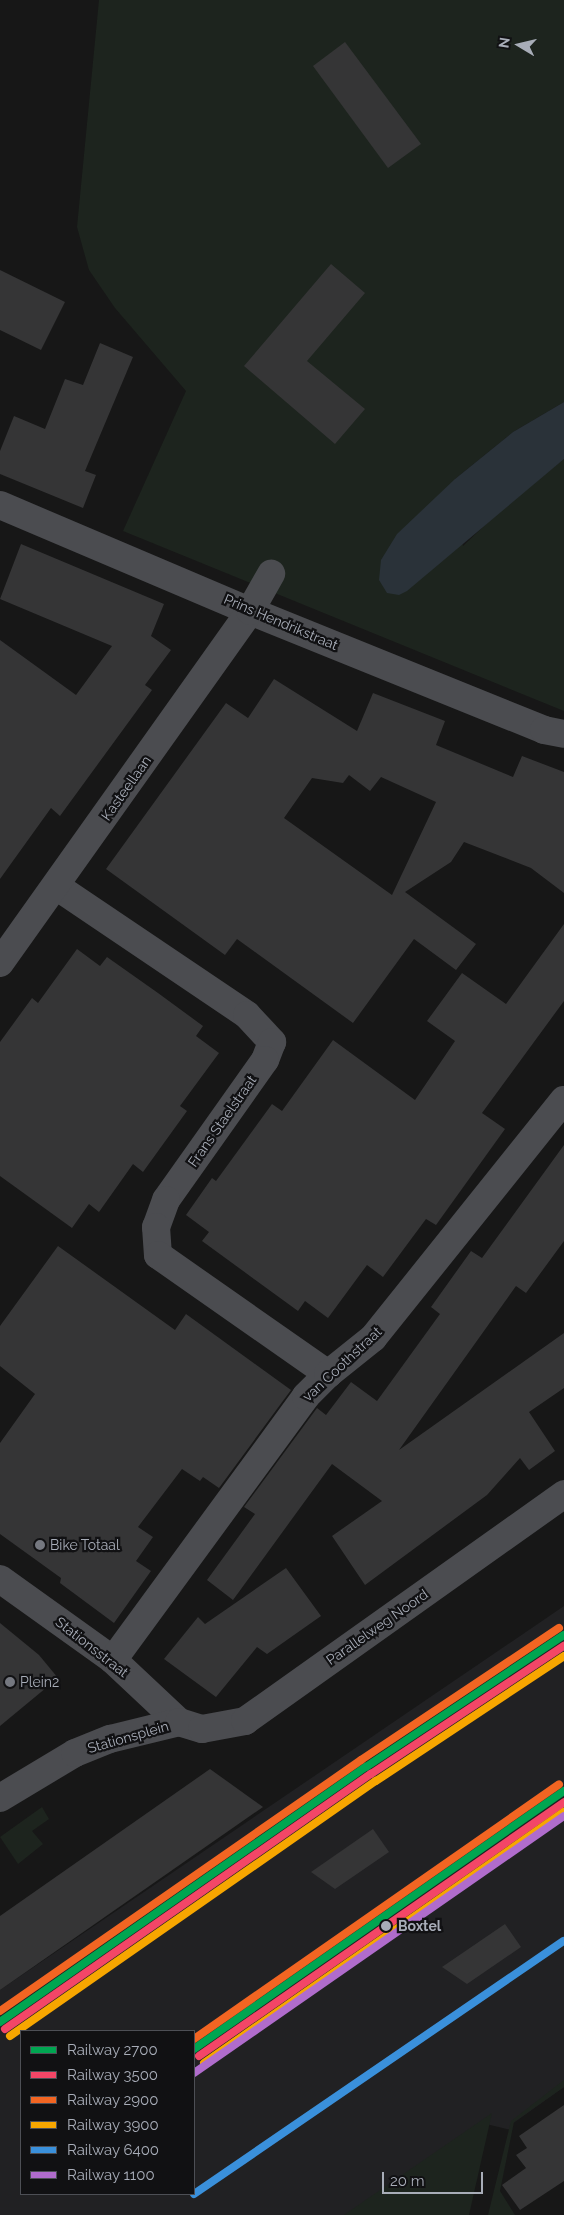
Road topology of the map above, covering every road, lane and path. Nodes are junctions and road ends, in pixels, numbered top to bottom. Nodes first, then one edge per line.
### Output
1 (0, 505) edge
2 (271, 574) dead end
3 (250, 611) junction
4 (564, 734) edge
5 (56, 886) junction
6 (0, 963) edge
7 (564, 1100) edge
8 (328, 1374) junction
9 (564, 1494) edge
10 (0, 1579) edge
11 (113, 1660) junction
12 (179, 1722) junction
13 (0, 1798) edge

1 - 3 street, Prins Hendrikstraat
2 - 3 street, Kasteellaan
3 - 4 street, Prins Hendrikstraat
3 - 5 street, Kasteellaan
5 - 6 street, Kasteellaan
5 - 8 street, Frans Staelstraat
7 - 8 street, van Coothstraat
8 - 11 street, van Coothstraat
9 - 12 street, Parallelweg Noord
10 - 11 street, Stationsstraat
11 - 12 street, Stationsstraat
12 - 13 street, Stationsplein

